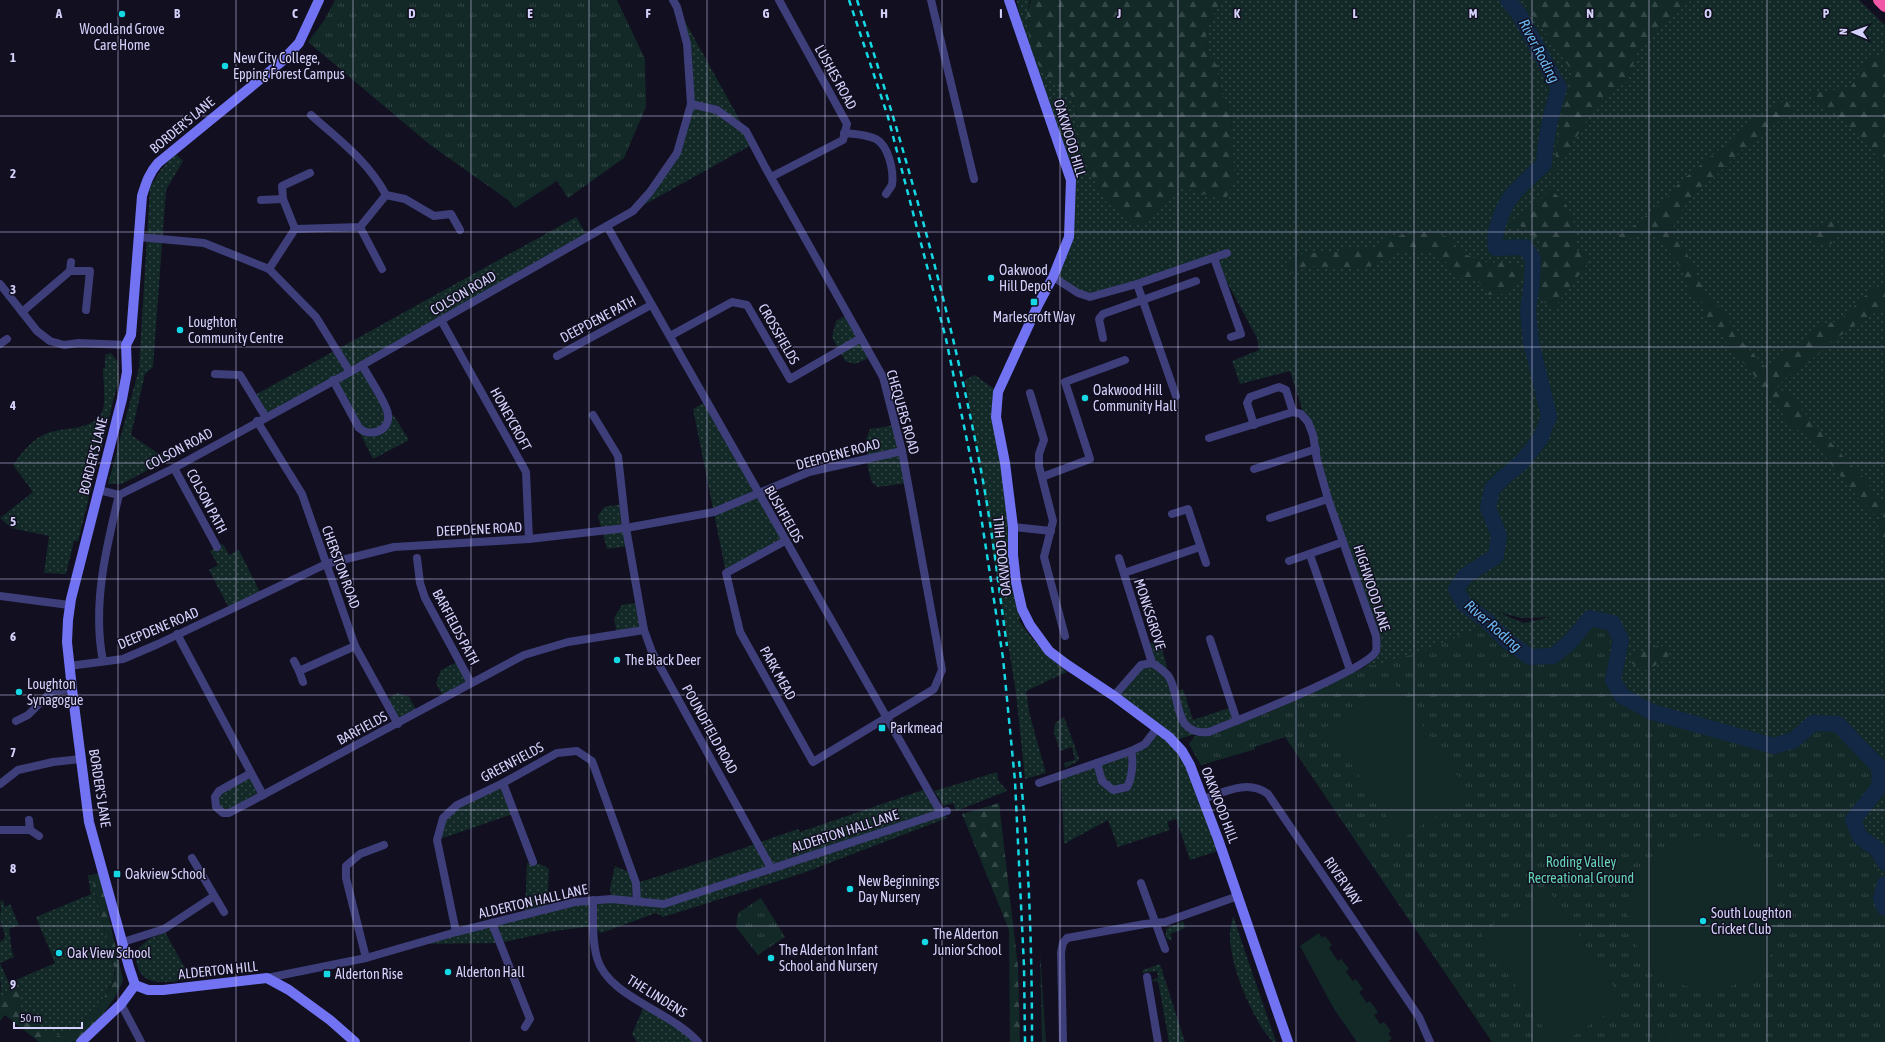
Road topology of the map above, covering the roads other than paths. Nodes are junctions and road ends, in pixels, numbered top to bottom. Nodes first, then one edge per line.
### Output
1 (319, 0) edge
2 (673, 0) edge
3 (779, 0) edge
4 (931, 0) edge
5 (1009, 0) edge
6 (1879, 0) edge
7 (1885, 6) edge
8 (691, 104) junction
9 (311, 115) dead end
10 (844, 133) junction
11 (310, 173) dead end
12 (771, 177) junction
13 (974, 179) dead end
14 (886, 194) dead end
15 (386, 195) junction
16 (262, 200) dead end
17 (283, 200) junction
18 (607, 226) junction
19 (360, 227) junction
20 (295, 229) junction
21 (460, 230) dead end
22 (139, 237) junction
23 (1227, 254) dead end
24 (1214, 258) junction
25 (71, 262) dead end
26 (269, 269) junction
27 (382, 269) dead end
28 (70, 271) junction
29 (1053, 276) junction
30 (1196, 281) dead end
31 (0, 284) edge
32 (1137, 284) junction
33 (1143, 301) junction
34 (651, 305) junction
35 (86, 310) dead end
36 (22, 312) junction
37 (441, 320) junction
38 (670, 336) junction
39 (1231, 337) dead end
40 (7, 338) dead end
41 (861, 338) junction
42 (1103, 338) dead end
43 (0, 344) edge
44 (126, 345) junction
45 (557, 356) dead end
46 (1125, 360) dead end
47 (362, 365) junction
48 (350, 372) junction
49 (215, 374) dead end
50 (333, 380) junction
51 (1030, 393) dead end
52 (1176, 396) dead end
53 (1293, 412) junction
54 (593, 415) dead end
55 (265, 416) junction
56 (257, 421) junction
57 (1254, 425) junction
58 (1209, 438) dead end
59 (1316, 449) junction
60 (902, 451) junction
61 (174, 468) junction
62 (1254, 469) dead end
63 (1042, 477) junction
64 (100, 490) junction
65 (758, 494) junction
66 (119, 495) junction
67 (1328, 499) junction
68 (1172, 514) dead end
69 (1270, 518) dead end
70 (1013, 527) junction
71 (626, 528) junction
72 (1051, 531) junction
73 (529, 540) junction
74 (785, 541) junction
75 (1343, 542) junction
76 (1200, 547) junction
77 (217, 548) dead end
78 (1310, 555) junction
79 (416, 558) dead end
80 (1119, 558) dead end
81 (1289, 561) dead end
82 (1206, 563) dead end
83 (326, 564) junction
84 (1124, 573) junction
85 (0, 596) edge
86 (69, 605) junction
87 (644, 630) junction
88 (178, 634) junction
89 (1065, 636) dead end
90 (1210, 639) dead end
91 (356, 646) junction
92 (103, 661) junction
93 (294, 661) dead end
94 (1152, 663) junction
95 (69, 666) junction
96 (1350, 670) junction
97 (299, 671) junction
98 (303, 682) dead end
99 (471, 683) junction
100 (72, 689) junction
101 (1114, 696) junction
102 (887, 718) junction
103 (16, 721) dead end
104 (1237, 721) junction
105 (398, 724) junction
106 (1157, 728) junction
107 (1131, 751) junction
108 (81, 759) junction
109 (1097, 763) junction
110 (251, 773) junction
111 (503, 783) junction
112 (1039, 783) dead end
113 (0, 784) edge
114 (263, 795) junction
115 (1203, 799) junction
116 (944, 812) joint
117 (29, 820) dead end
118 (0, 830) edge
119 (30, 830) junction
120 (39, 836) dead end
121 (384, 846) dead end
122 (192, 858) dead end
123 (534, 862) dead end
124 (771, 868) junction
125 (1142, 883) dead end
126 (214, 896) junction
127 (1238, 896) junction
128 (593, 900) junction
129 (637, 901) junction
130 (224, 912) dead end
131 (492, 923) junction
132 (1156, 923) junction
133 (456, 932) junction
134 (123, 942) junction
135 (1165, 949) dead end
136 (366, 958) junction
137 (1146, 977) dead end
138 (267, 978) junction
139 (136, 985) junction
140 (121, 1004) junction
141 (525, 1027) dead end
142 (81, 1042) edge
143 (141, 1042) edge
144 (355, 1042) edge
145 (698, 1042) edge
146 (1063, 1042) edge
147 (1158, 1042) edge
148 (1288, 1042) edge
149 (1430, 1042) edge

1 - 22 street, BORDER'S LANE
2 - 8 street, COLSON ROAD
3 - 10 street, LUSHES ROAD
4 - 13 street
5 - 29 street, OAKWOOD HILL
6 - 7 highway
8 - 12 street, CHEQUERS ROAD
8 - 18 street, COLSON ROAD
9 - 15 street
10 - 12 street
10 - 14 street
11 - 17 street
12 - 41 street, CHEQUERS ROAD
15 - 19 street
15 - 21 street
16 - 17 street
17 - 20 street
18 - 34 street, BUSHFIELDS
18 - 37 street, COLSON ROAD
19 - 20 street
19 - 27 street
20 - 26 street
22 - 26 street
22 - 44 street, BORDER'S LANE
23 - 24 street
24 - 32 street
24 - 39 street
25 - 28 street
26 - 48 street
28 - 35 street
28 - 36 street
29 - 32 street
29 - 70 street, OAKWOOD HILL
30 - 33 street
31 - 36 street
32 - 33 street
33 - 42 street
33 - 52 street
34 - 38 street, BUSHFIELDS
34 - 45 street, DEEPDENE PATH
36 - 44 street
37 - 47 street, COLSON ROAD
37 - 73 street, HONEYCROFT
38 - 41 street, CROSSFIELDS
38 - 65 street, BUSHFIELDS
40 - 43 street
41 - 60 street, CHEQUERS ROAD
44 - 64 street, BORDER'S LANE
46 - 63 street
47 - 48 street, COLSON ROAD
47 - 50 street
48 - 50 street, COLSON ROAD
49 - 55 street
50 - 55 street, COLSON ROAD
51 - 63 street
53 - 57 street
53 - 57 street
53 - 59 street, HIGHWOOD LANE
54 - 71 street
55 - 56 street, COLSON ROAD
56 - 61 street, COLSON ROAD
56 - 83 street, CHERSTON ROAD
57 - 58 street
59 - 62 street
59 - 67 street, HIGHWOOD LANE
60 - 65 street, DEEPDENE ROAD
60 - 102 street, CHEQUERS ROAD
61 - 66 street, COLSON ROAD
61 - 77 street, COLSON PATH
63 - 72 street
64 - 66 street
64 - 86 street, BORDER'S LANE
65 - 71 street, DEEPDENE ROAD
65 - 74 street, BUSHFIELDS
66 - 92 street
67 - 69 street
67 - 75 street, HIGHWOOD LANE
68 - 76 street
70 - 72 street
70 - 101 street, OAKWOOD HILL
71 - 73 street, DEEPDENE ROAD
71 - 87 street, POUNDFIELD ROAD
72 - 89 street
73 - 83 street, DEEPDENE ROAD
74 - 102 street, BUSHFIELDS
74 - 102 street, PARK MEAD
75 - 78 street
75 - 96 street, HIGHWOOD LANE
76 - 82 street
76 - 84 street, MONKSGROVE
78 - 81 street
78 - 96 street
79 - 99 street, BARFIELDS PATH
80 - 84 street, MONKSGROVE
83 - 88 street, DEEPDENE ROAD
83 - 91 street, CHERSTON ROAD
84 - 94 street, MONKSGROVE
85 - 86 street
86 - 95 street, BORDER'S LANE
87 - 99 street, BARFIELDS
87 - 124 street, POUNDFIELD ROAD
88 - 92 street, DEEPDENE ROAD
88 - 110 street
90 - 104 street
91 - 97 street
91 - 105 street, CHERSTON ROAD
92 - 95 street, DEEPDENE ROAD
93 - 97 street
94 - 101 street
94 - 104 street, HIGHWOOD LANE
95 - 100 street, BORDER'S LANE
96 - 104 street, HIGHWOOD LANE
97 - 98 street
99 - 105 street, BARFIELDS
100 - 103 street
100 - 108 street, BORDER'S LANE
101 - 106 street, OAKWOOD HILL
102 - 116 street, BUSHFIELDS
105 - 114 street, BARFIELDS
106 - 107 street
106 - 115 street, OAKWOOD HILL
107 - 109 street
107 - 109 street
108 - 113 street
108 - 134 street, BORDER'S LANE
109 - 112 street
110 - 114 street
110 - 114 street, BARFIELDS
111 - 123 street
111 - 129 street, GREENFIELDS
111 - 133 street, GREENFIELDS
115 - 127 street, OAKWOOD HILL
115 - 149 street, RIVER WAY
116 - 124 street, ALDERTON HALL LANE
117 - 119 street
118 - 119 street
119 - 120 street
121 - 136 street
122 - 126 street
124 - 129 street, ALDERTON HALL LANE
125 - 132 street
126 - 130 street
126 - 134 street
127 - 132 street
127 - 148 street, OAKWOOD HILL
128 - 129 street, ALDERTON HALL LANE
128 - 131 street, ALDERTON HALL LANE
128 - 145 street, THE LINDENS
131 - 133 street, ALDERTON HALL LANE
131 - 141 street
132 - 135 street
132 - 146 street
133 - 136 street, ALDERTON HALL LANE
134 - 139 street, BORDER'S LANE
136 - 138 street, ALDERTON HALL LANE
137 - 147 street
138 - 139 street, ALDERTON HILL
138 - 144 street, ALDERTON HILL
139 - 140 street
140 - 142 street
140 - 143 street

